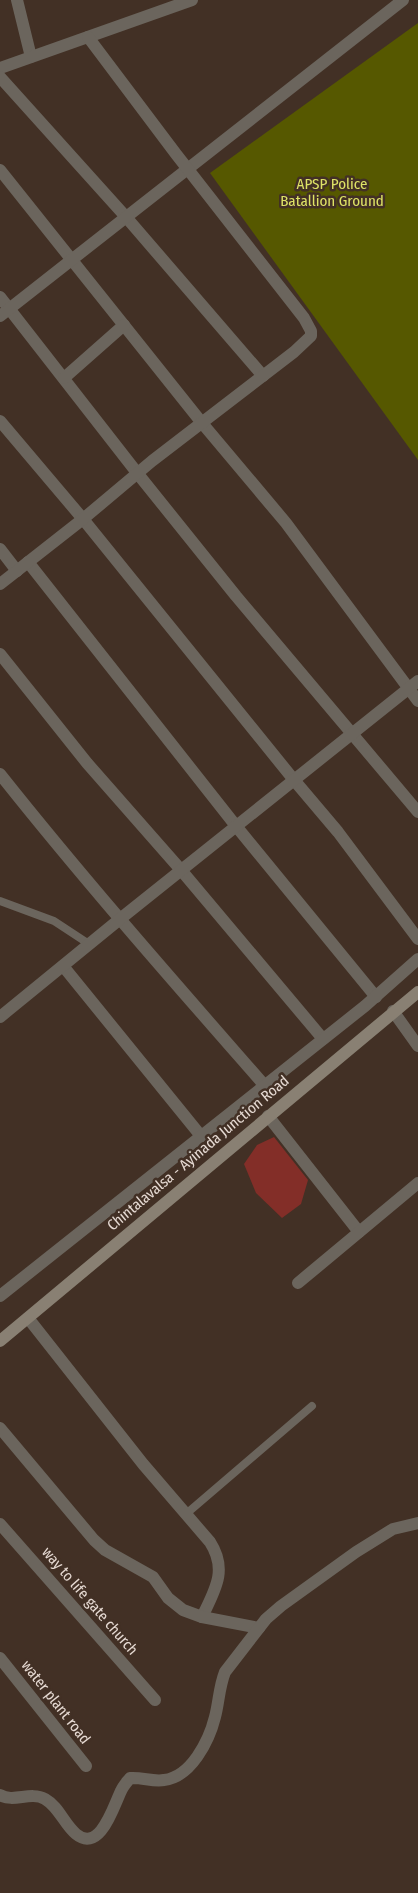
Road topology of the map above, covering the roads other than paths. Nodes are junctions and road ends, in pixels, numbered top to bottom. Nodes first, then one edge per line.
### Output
1 (17, 0) edge
2 (192, 0) edge
3 (403, 0) edge
4 (88, 37) junction
5 (31, 57) junction
6 (0, 68) edge
7 (0, 77) edge
8 (188, 169) junction
9 (0, 170) edge
10 (126, 217) junction
11 (71, 260) junction
12 (0, 296) edge
13 (5, 312) edge
14 (124, 325) junction
15 (263, 376) junction
16 (64, 378) junction
17 (0, 421) edge
18 (202, 423) junction
19 (138, 474) junction
20 (84, 519) junction
21 (0, 549) edge
22 (28, 562) junction
23 (17, 571) junction
24 (0, 584) edge
25 (0, 654) edge
26 (413, 685) edge
27 (418, 701) edge
28 (352, 733) junction
29 (0, 774) edge
30 (294, 780) junction
31 (418, 812) edge
32 (236, 826) junction
33 (181, 870) junction
34 (0, 901) edge
35 (120, 919) junction
36 (418, 939) edge
37 (89, 944) junction
38 (418, 959) edge
39 (63, 966) junction
40 (418, 992) edge
41 (376, 997) junction
42 (393, 1011) junction
43 (0, 1017) edge
44 (323, 1039) junction
45 (418, 1046) edge
46 (265, 1086) junction
47 (268, 1116) junction
48 (201, 1136) junction
49 (418, 1183) edge
50 (359, 1232) junction
51 (298, 1283) dead end
52 (0, 1296) edge
53 (28, 1318) junction
54 (0, 1341) edge
55 (312, 1406) dead end
56 (0, 1428) edge
57 (186, 1514) junction
58 (418, 1523) edge
59 (0, 1524) edge
60 (202, 1616) junction
61 (259, 1628) junction
62 (0, 1658) edge
63 (155, 1700) dead end
64 (86, 1766) dead end
65 (0, 1795) edge

1 - 5 street
2 - 4 street
3 - 8 street
4 - 5 street
4 - 8 street
5 - 6 street
7 - 10 street
8 - 10 street
8 - 15 street
9 - 11 street
10 - 11 street
10 - 15 street
11 - 13 street
11 - 14 street
12 - 13 street
13 - 16 street
14 - 16 street
14 - 18 street
15 - 18 street
16 - 19 street
17 - 20 street
18 - 19 street
18 - 26 street
19 - 20 street
19 - 28 street
20 - 22 street
20 - 30 street
21 - 23 street
22 - 23 street
22 - 32 street
23 - 24 street
25 - 33 street
26 - 27 street
26 - 28 street
28 - 30 street
28 - 31 street
29 - 35 street
30 - 32 street
30 - 36 street
32 - 33 street
32 - 41 street
33 - 35 street
33 - 44 street
34 - 37 lane
35 - 37 street
35 - 46 street
37 - 39 street
38 - 41 street
39 - 43 street
39 - 48 street
40 - 42 main road, Chintalavalsa - Ayinada Junction Road
41 - 44 street
42 - 45 street
42 - 47 main road, Chintalavalsa - Ayinada Junction Road
44 - 46 street
46 - 48 street
47 - 50 street
47 - 53 main road, Chintalavalsa - Ayinada Junction Road
48 - 52 street
49 - 50 street
50 - 51 street
53 - 54 main road, Chintalavalsa - Ayinada Junction Road
53 - 57 street
55 - 57 lane
56 - 60 street
57 - 60 street
58 - 61 street
59 - 63 street, way to life gate church
60 - 61 street
61 - 65 street
62 - 64 street, water plant road

